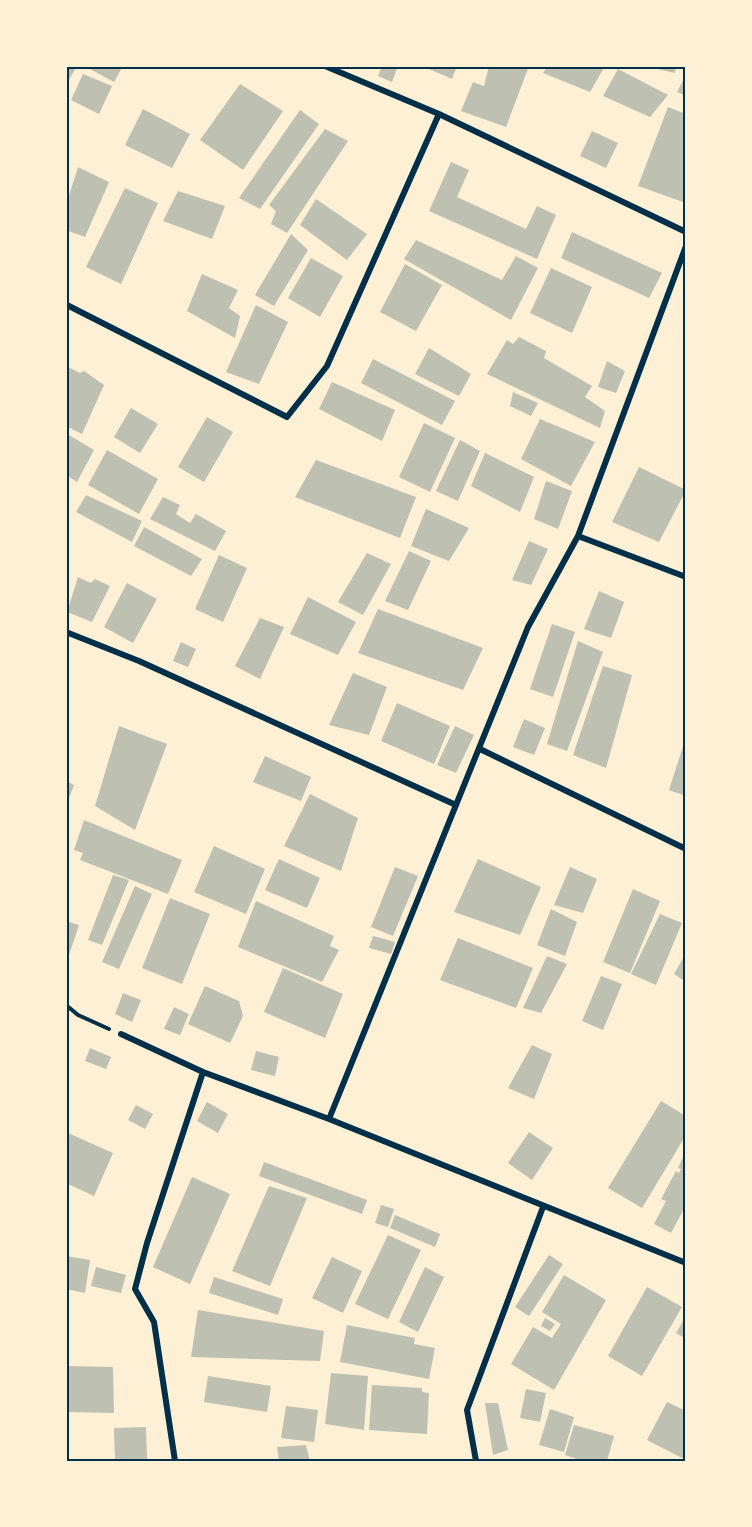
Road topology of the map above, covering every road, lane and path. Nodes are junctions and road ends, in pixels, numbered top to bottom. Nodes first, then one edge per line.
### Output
1 (326, 66) edge
2 (439, 114) junction
3 (686, 232) edge
4 (686, 246) edge
5 (67, 305) edge
6 (578, 536) junction
7 (686, 577) edge
8 (66, 632) edge
9 (480, 749) junction
10 (456, 805) junction
11 (686, 849) edge
12 (66, 1005) edge
13 (121, 1034) joint
14 (203, 1072) junction
15 (329, 1119) junction
16 (543, 1207) junction
17 (686, 1263) edge
18 (175, 1461) edge
19 (476, 1461) edge

1 - 2 street
2 - 3 street
2 - 5 street
4 - 6 street
6 - 7 street
6 - 9 street
8 - 10 street
9 - 10 street
9 - 11 street
10 - 15 street
12 - 13 path
13 - 14 street
14 - 15 street
14 - 18 street
15 - 16 street
16 - 17 street
16 - 19 street

